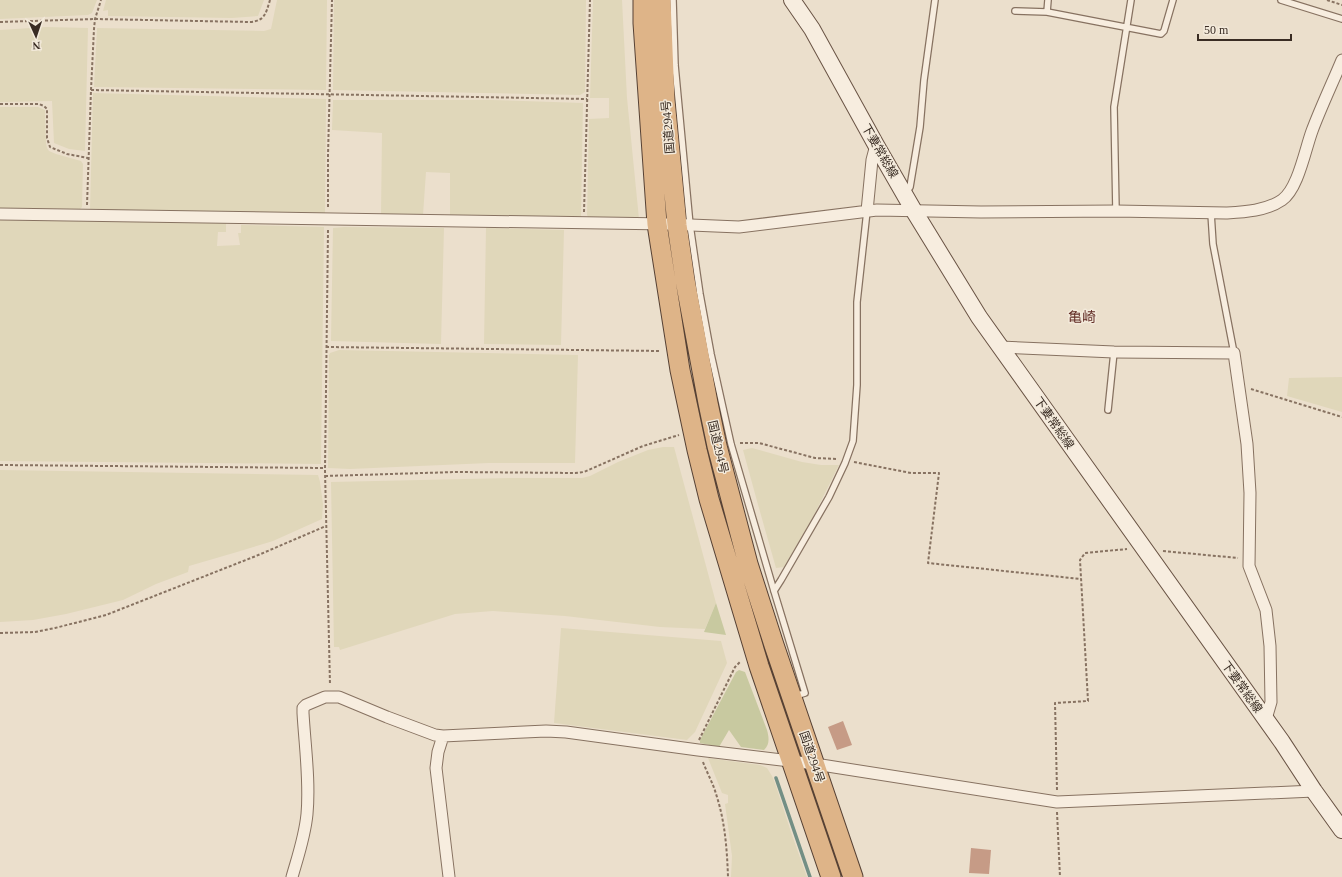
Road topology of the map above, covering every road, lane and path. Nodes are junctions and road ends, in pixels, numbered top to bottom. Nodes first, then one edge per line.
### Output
1 (101, 0) edge
2 (270, 0) edge
3 (332, 0) edge
4 (590, 0) edge
5 (643, 0) edge
6 (661, 0) edge
7 (673, 0) edge
8 (792, 0) edge
9 (935, 0) edge
10 (1048, 0) edge
11 (1131, 0) edge
12 (1173, 0) edge
13 (1281, 0) edge
14 (1327, 0) edge
15 (1342, 5) edge
16 (1015, 11) dead end
17 (1047, 12) junction
18 (1342, 19) edge
19 (95, 20) junction
20 (0, 22) edge
21 (1127, 26) junction
22 (1342, 60) edge
23 (91, 90) junction
24 (330, 95) junction
25 (587, 99) junction
26 (0, 104) edge
27 (876, 145) junction
28 (88, 158) junction
29 (905, 195) junction
30 (914, 210) junction
31 (867, 211) junction
32 (1116, 211) junction
33 (1211, 213) junction
34 (0, 214) edge
35 (87, 216) junction
36 (328, 220) junction
37 (584, 223) junction
38 (657, 224) junction
39 (684, 225) junction
40 (326, 347) junction
41 (1000, 348) junction
42 (664, 351) dead end
43 (1114, 352) junction
44 (1234, 353) junction
45 (1239, 388) junction
46 (1108, 410) dead end
47 (1342, 417) edge
48 (680, 435) dead end
49 (731, 444) junction
50 (846, 460) junction
51 (0, 465) edge
52 (325, 468) junction
53 (325, 476) junction
54 (326, 526) junction
55 (1143, 548) junction
56 (1249, 558) junction
57 (1081, 580) junction
58 (774, 591) junction
59 (0, 633) edge
60 (744, 658) dead end
61 (331, 696) junction
62 (792, 697) junction
63 (1266, 719) junction
64 (443, 736) junction
65 (696, 750) junction
66 (791, 760) junction
67 (814, 764) junction
68 (1314, 791) junction
69 (1057, 802) junction
70 (1342, 830) edge
71 (292, 877) edge
72 (449, 877) edge
73 (728, 877) edge
74 (831, 877) edge
75 (853, 877) edge
76 (1060, 877) edge

1 - 19 path
2 - 19 path
3 - 24 path
4 - 25 path
5 - 38 highway, 国道294号
6 - 39 highway, 国道294号
7 - 39 lane
8 - 27 main road, 下妻常総線
9 - 29 lane
10 - 17 lane
11 - 21 lane
12 - 21 lane
13 - 18 lane
14 - 15 path
16 - 17 lane
17 - 21 lane
19 - 20 path
19 - 23 path
21 - 32 lane
22 - 33 street
23 - 24 path
23 - 28 path
24 - 25 path
24 - 36 path
25 - 37 path
26 - 28 path
27 - 29 main road, 下妻常総線
27 - 31 street
28 - 35 path
29 - 30 main road, 下妻常総線
30 - 31 street
30 - 32 street
30 - 41 main road, 下妻常総線
31 - 39 street
31 - 50 lane
32 - 33 street
33 - 44 lane
34 - 35 street
35 - 36 street
36 - 37 street
36 - 40 path
37 - 38 street
38 - 39 street
38 - 66 highway, 国道294号
39 - 49 lane
39 - 62 highway, 国道294号
40 - 42 path
40 - 52 path
41 - 43 street
41 - 55 main road, 下妻常総線
43 - 44 street
43 - 46 lane
44 - 45 street
45 - 47 path
45 - 56 street
48 - 53 path
49 - 50 path
49 - 58 lane
50 - 57 path
50 - 58 lane
51 - 52 path
52 - 53 path
53 - 54 path
54 - 59 path
54 - 61 path
55 - 56 path
55 - 57 path
55 - 63 main road, 下妻常総線
56 - 63 street
57 - 69 path
58 - 62 lane
60 - 65 path
61 - 64 street
61 - 71 street
62 - 67 highway, 国道294号
63 - 68 main road, 下妻常総線
64 - 65 street
64 - 72 street
65 - 66 street
65 - 73 path
66 - 67 street
66 - 74 highway, 国道294号
67 - 69 street
67 - 75 highway, 国道294号
68 - 69 street
68 - 70 main road, 下妻常総線
69 - 76 path

